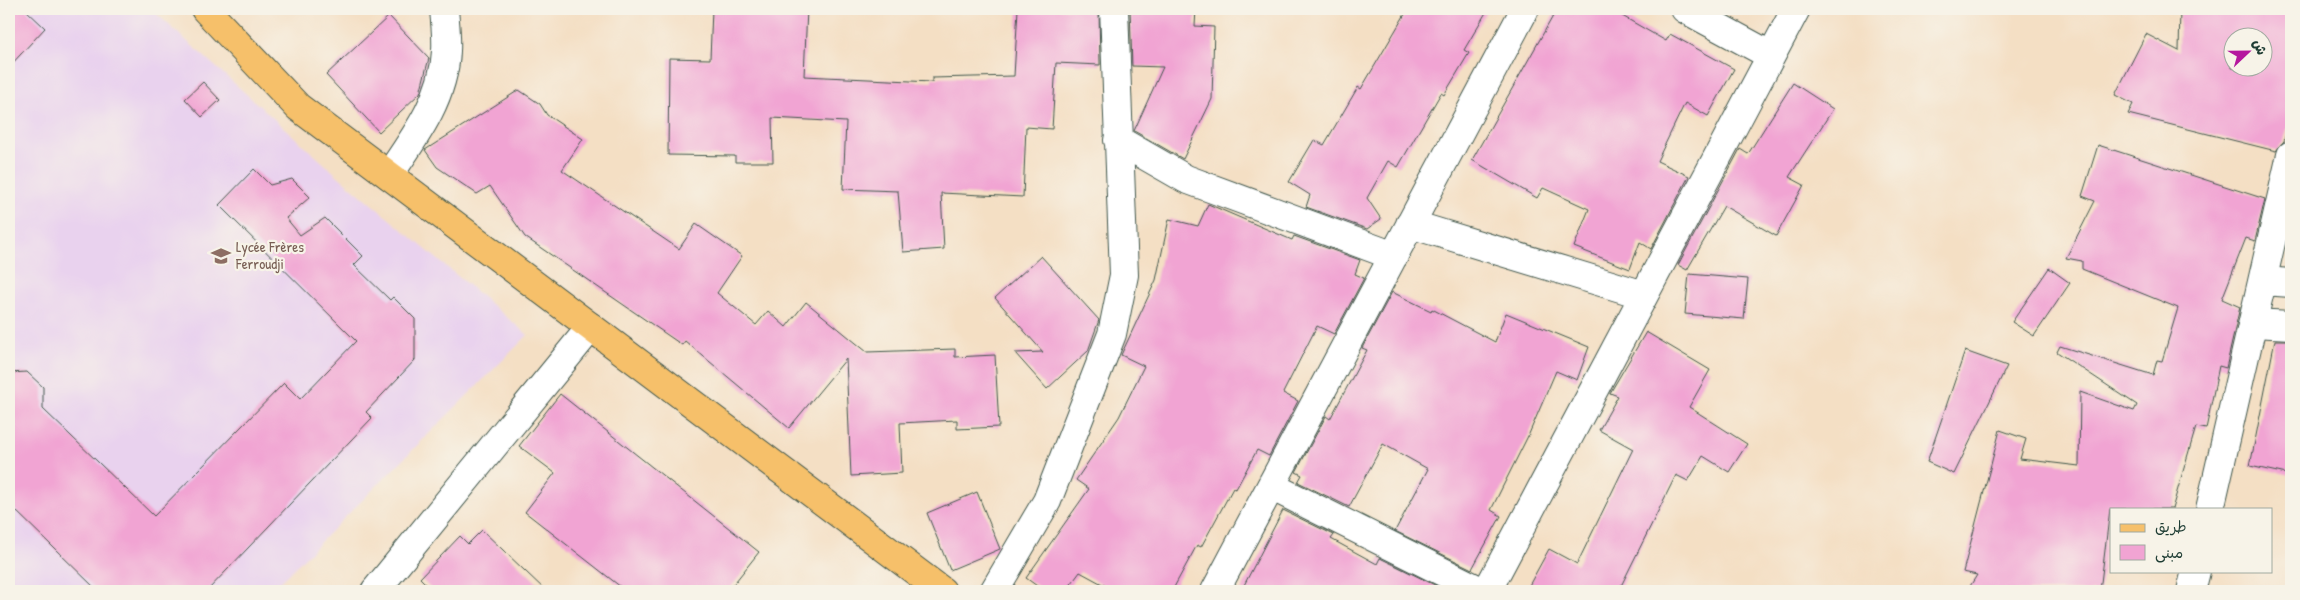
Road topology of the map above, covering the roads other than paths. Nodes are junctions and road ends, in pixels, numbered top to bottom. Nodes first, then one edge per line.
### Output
1 (205, 9) edge
2 (444, 9) edge
3 (1114, 9) edge
4 (1525, 9) edge
5 (1686, 9) edge
6 (1796, 9) edge
7 (1770, 55) junction
8 (1118, 140) junction
9 (2291, 155) edge
10 (389, 175) junction
11 (1410, 224) junction
12 (1394, 256) junction
13 (2262, 281) junction
14 (2291, 283) edge
15 (1644, 295) junction
16 (2253, 324) junction
17 (2291, 325) edge
18 (591, 327) junction
19 (1271, 486) junction
20 (2210, 508) edge
21 (2196, 572) edge
22 (375, 591) edge
23 (942, 591) edge
24 (994, 591) edge
25 (1215, 591) edge
26 (1481, 591) edge
27 (1487, 591) edge
28 (2191, 591) edge

1 - 10 main road
2 - 10 street
3 - 8 street
4 - 11 street
5 - 7 street
6 - 7 street
7 - 15 street
8 - 12 street
8 - 24 street
9 - 13 street
10 - 18 main road
11 - 12 street
11 - 15 street
12 - 19 street
13 - 14 street
13 - 16 street
15 - 27 street
16 - 17 street
16 - 20 street
18 - 22 street
18 - 23 main road
19 - 25 street
19 - 26 street
21 - 28 street

